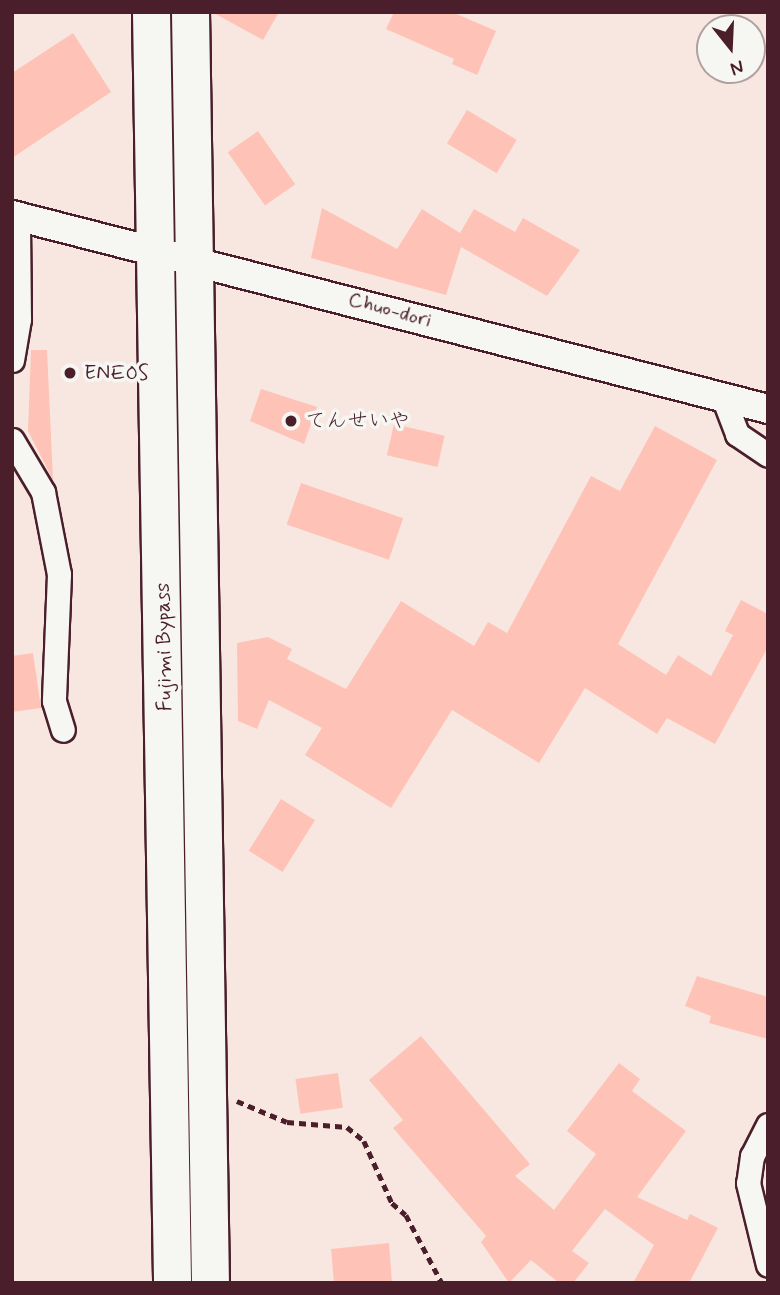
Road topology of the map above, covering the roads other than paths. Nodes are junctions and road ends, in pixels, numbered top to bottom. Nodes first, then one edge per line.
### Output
1 (151, 12) edge
2 (190, 12) edge
3 (15, 216) edge
4 (175, 256) junction
5 (12, 360) edge
6 (723, 397) junction
7 (768, 409) edge
8 (12, 440) edge
9 (768, 455) edge
10 (63, 730) dead end
11 (768, 1125) edge
12 (768, 1265) edge
13 (172, 1283) edge
14 (209, 1283) edge

1 - 4 highway, Fujimi Bypass
2 - 4 highway, Fujimi Bypass
3 - 4 street, Chuo-dori
3 - 5 street
4 - 6 street, Chuo-dori
4 - 13 highway, Fujimi Bypass
4 - 14 highway, Fujimi Bypass
6 - 7 street, Chuo-dori
6 - 9 street
8 - 10 street
11 - 12 street

